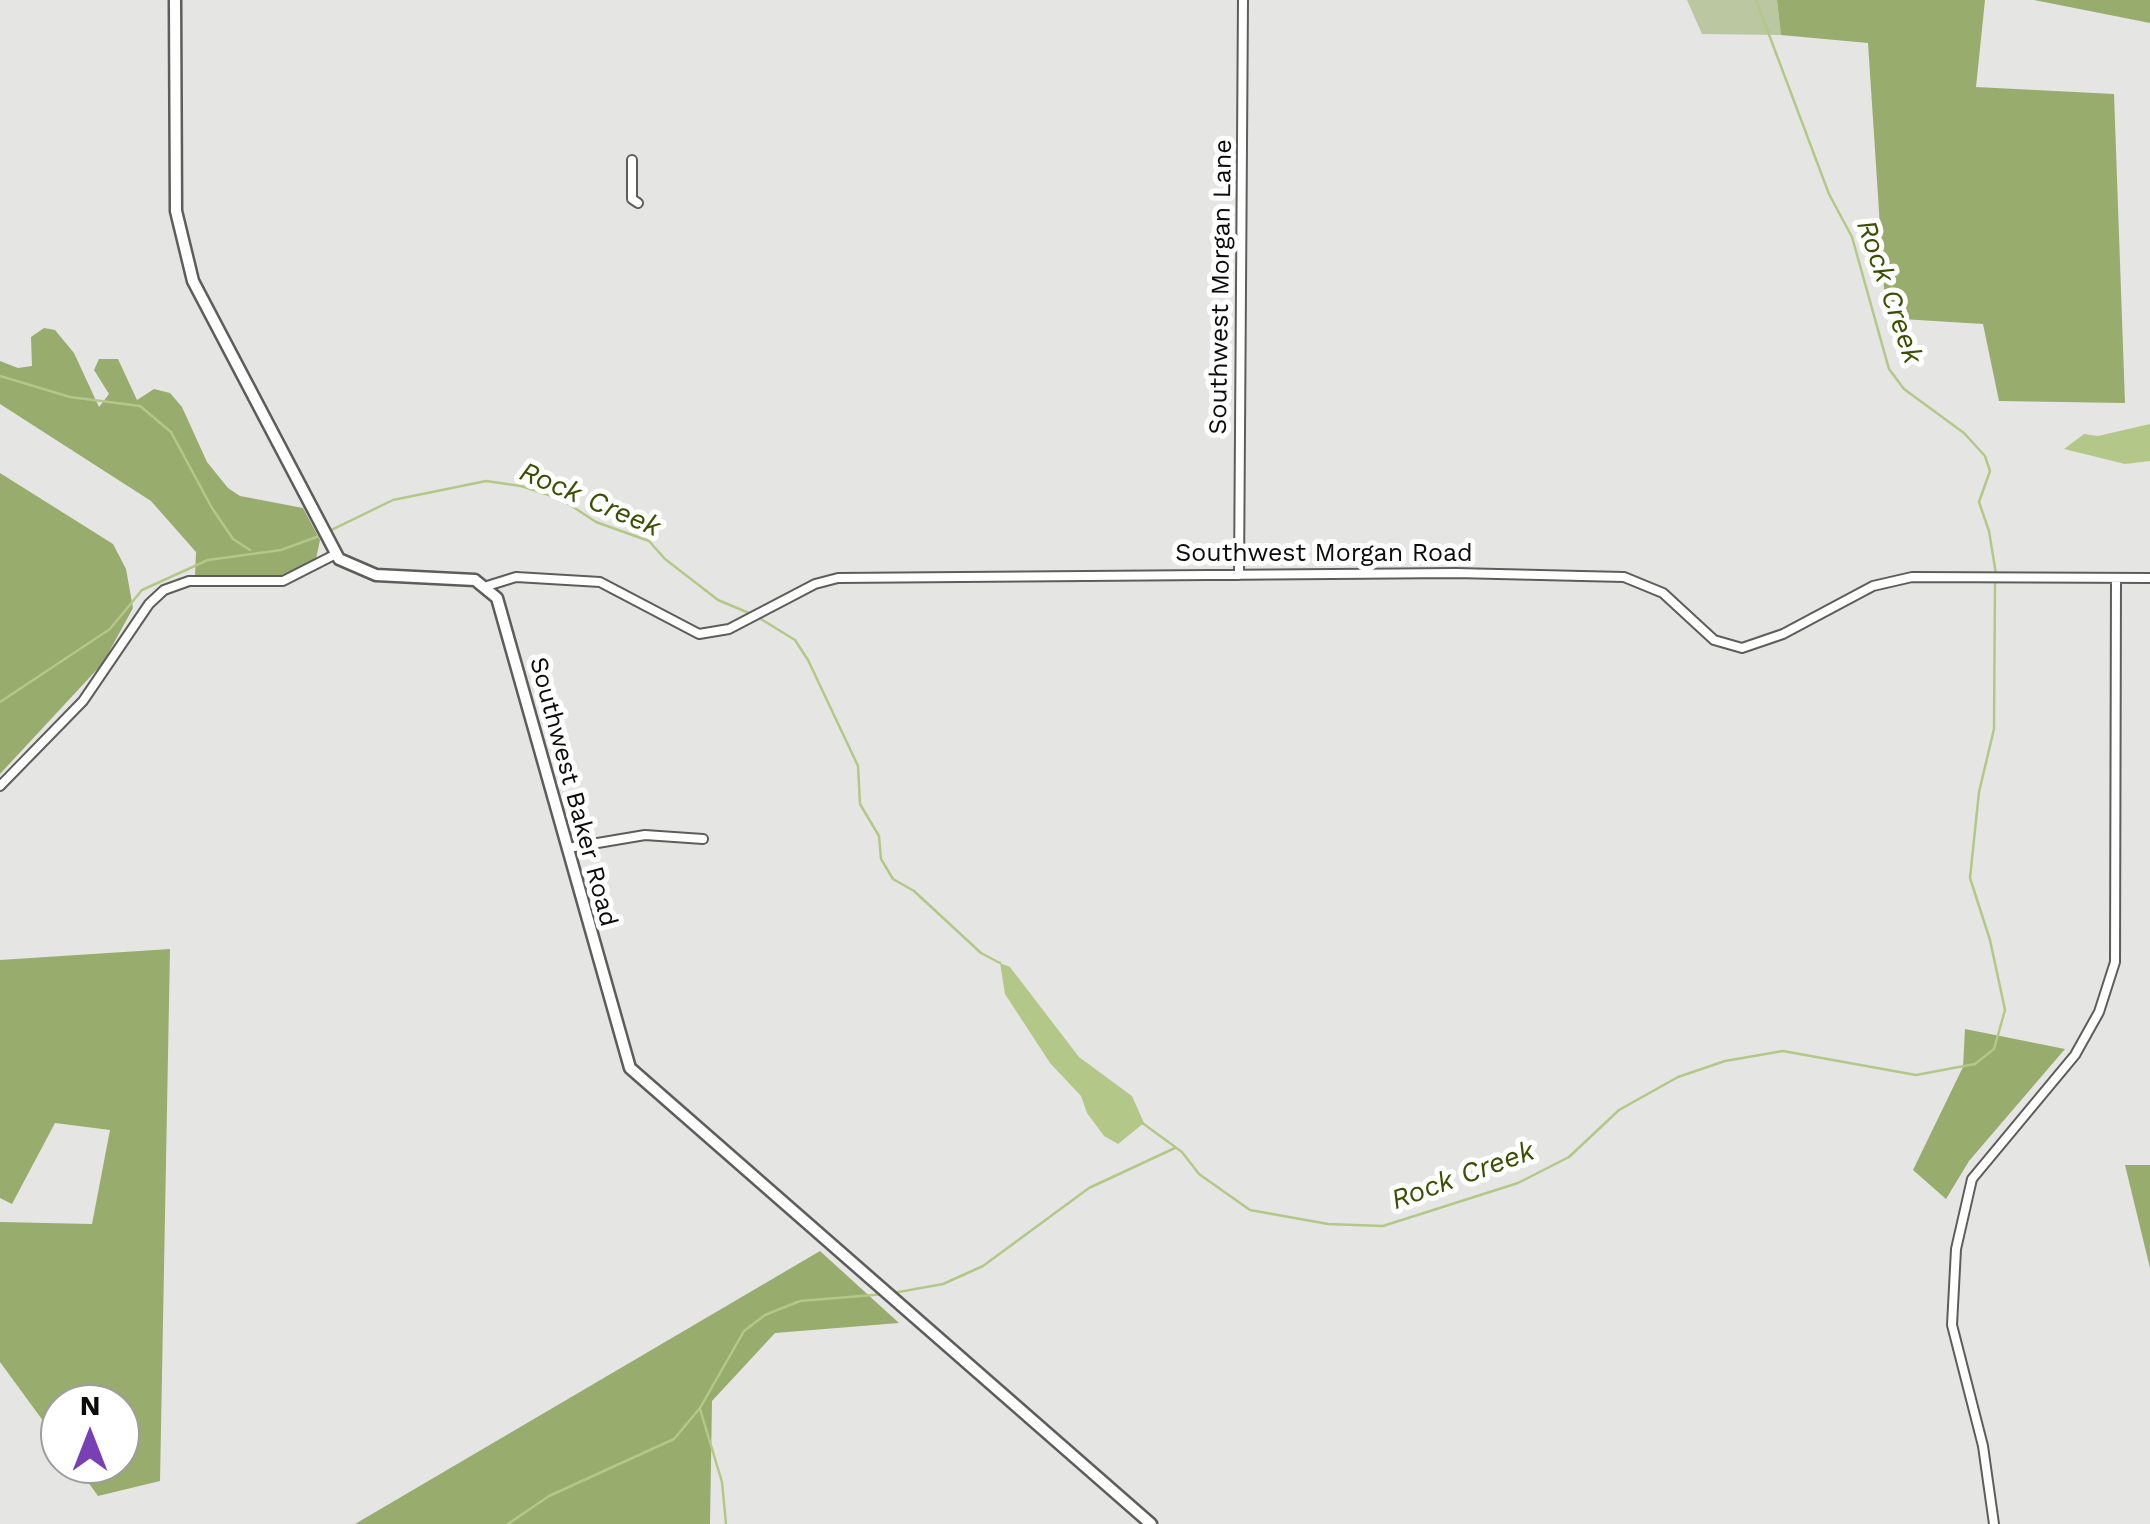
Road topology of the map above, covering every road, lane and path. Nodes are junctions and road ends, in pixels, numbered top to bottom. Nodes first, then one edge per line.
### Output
1 (175, 0) edge
2 (1243, 0) edge
3 (632, 160) dead end
4 (638, 203) dead end
5 (336, 554) junction
6 (1238, 575) junction
7 (2116, 578) junction
8 (2150, 578) edge
9 (486, 586) junction
10 (0, 786) edge
11 (703, 838) dead end
12 (568, 848) junction
13 (1152, 1524) edge
14 (1994, 1524) edge

1 - 5 main road
2 - 6 street, Southwest Morgan Lane
3 - 4 street
5 - 9 main road
5 - 10 street
6 - 7 street, Southwest Morgan Road
6 - 9 street, Southwest Morgan Road
7 - 8 street, Southwest Morgan Road
7 - 14 street
9 - 12 main road, Southwest Baker Road
11 - 12 street
12 - 13 main road, Southwest Baker Road

